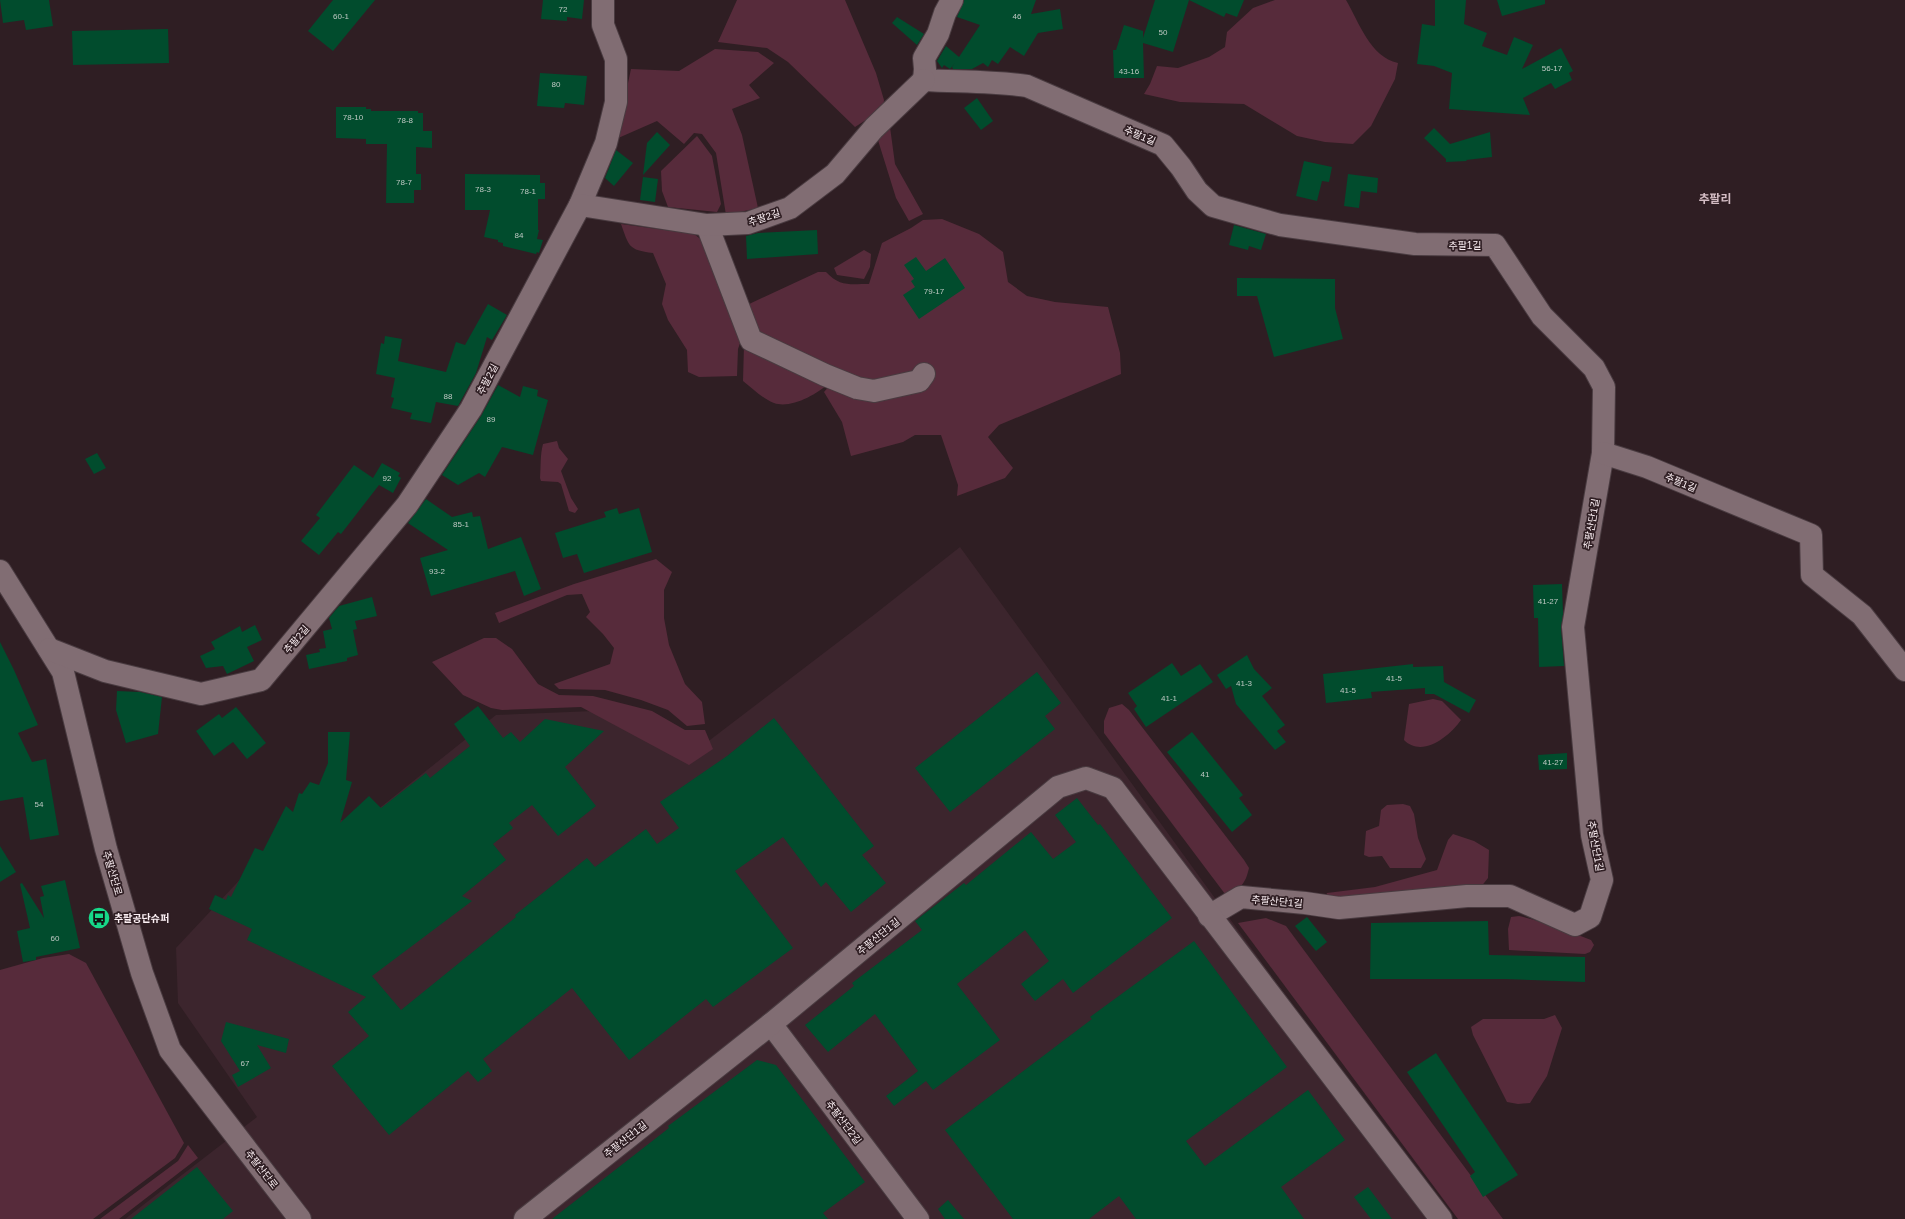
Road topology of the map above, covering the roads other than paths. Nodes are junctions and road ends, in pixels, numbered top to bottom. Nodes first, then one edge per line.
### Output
1 (603, 0) edge
2 (952, 0) edge
3 (924, 80) junction
4 (580, 205) junction
5 (707, 225) junction
6 (924, 374) dead end
7 (1603, 452) junction
8 (0, 571) edge
9 (49, 649) junction
10 (1905, 670) edge
11 (1210, 916) junction
12 (771, 1024) junction
13 (300, 1219) edge
14 (525, 1219) edge
15 (918, 1219) edge
16 (1441, 1219) edge

1 - 4 street
2 - 3 street
3 - 5 street, 추팔2길
3 - 7 street, 추팔1길
4 - 5 street, 추팔2길
4 - 9 street, 추팔2길
5 - 6 street
7 - 10 street, 추팔1길
7 - 11 street, 추팔산단1길
8 - 9 street, 추팔산단로
9 - 13 street, 추팔산단로
11 - 12 street, 추팔산단1길
11 - 16 street, 추팔산단1길
12 - 14 street, 추팔산단1길
12 - 15 street, 추팔산단2길

